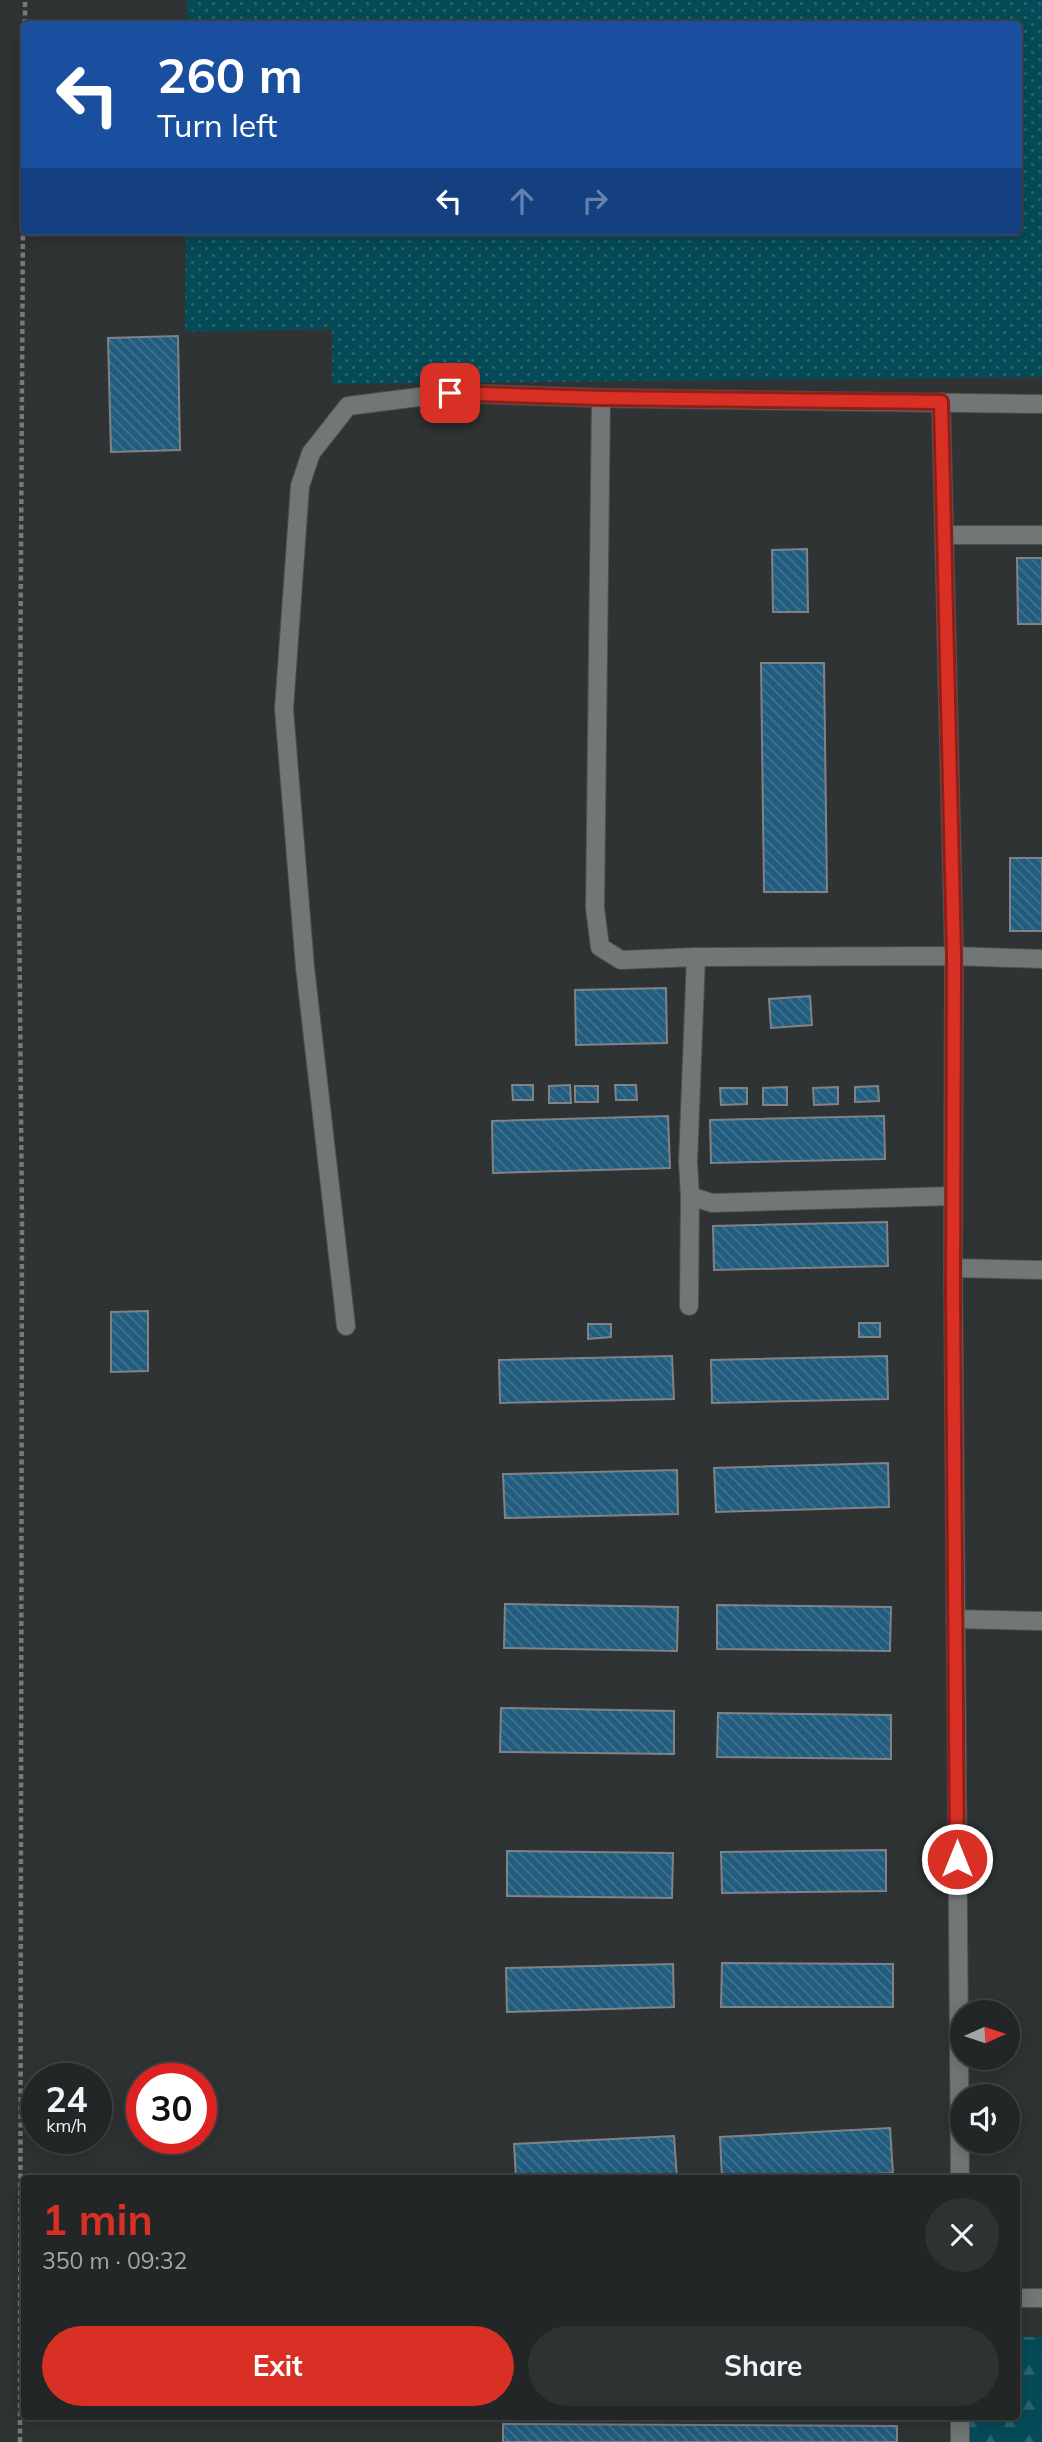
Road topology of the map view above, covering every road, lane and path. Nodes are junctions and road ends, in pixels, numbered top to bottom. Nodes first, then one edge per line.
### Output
1 (25, 0) edge
2 (25, 21) edge
3 (23, 235) edge
4 (601, 398) junction
5 (941, 402) junction
6 (1042, 404) edge
7 (944, 534) junction
8 (1042, 535) edge
9 (954, 956) junction
10 (696, 957) junction
11 (1042, 960) edge
12 (690, 1196) junction
13 (953, 1196) junction
14 (953, 1268) junction
15 (1042, 1270) edge
16 (688, 1306) dead end
17 (346, 1326) dead end
18 (955, 1619) junction
19 (1042, 1621) edge
20 (960, 2175) edge
21 (1020, 2298) edge
22 (1042, 2298) edge
23 (960, 2420) edge
24 (20, 2442) edge
25 (960, 2442) edge

1 - 2 path
3 - 24 path
4 - 5 street
4 - 10 street
4 - 17 street
5 - 6 street
5 - 7 street
7 - 8 street
7 - 9 street
9 - 10 street
9 - 11 street
9 - 13 street
10 - 12 street
12 - 13 street
12 - 16 street
13 - 14 street
14 - 15 street
14 - 18 street
18 - 19 street
18 - 20 street
21 - 22 street
23 - 25 street

